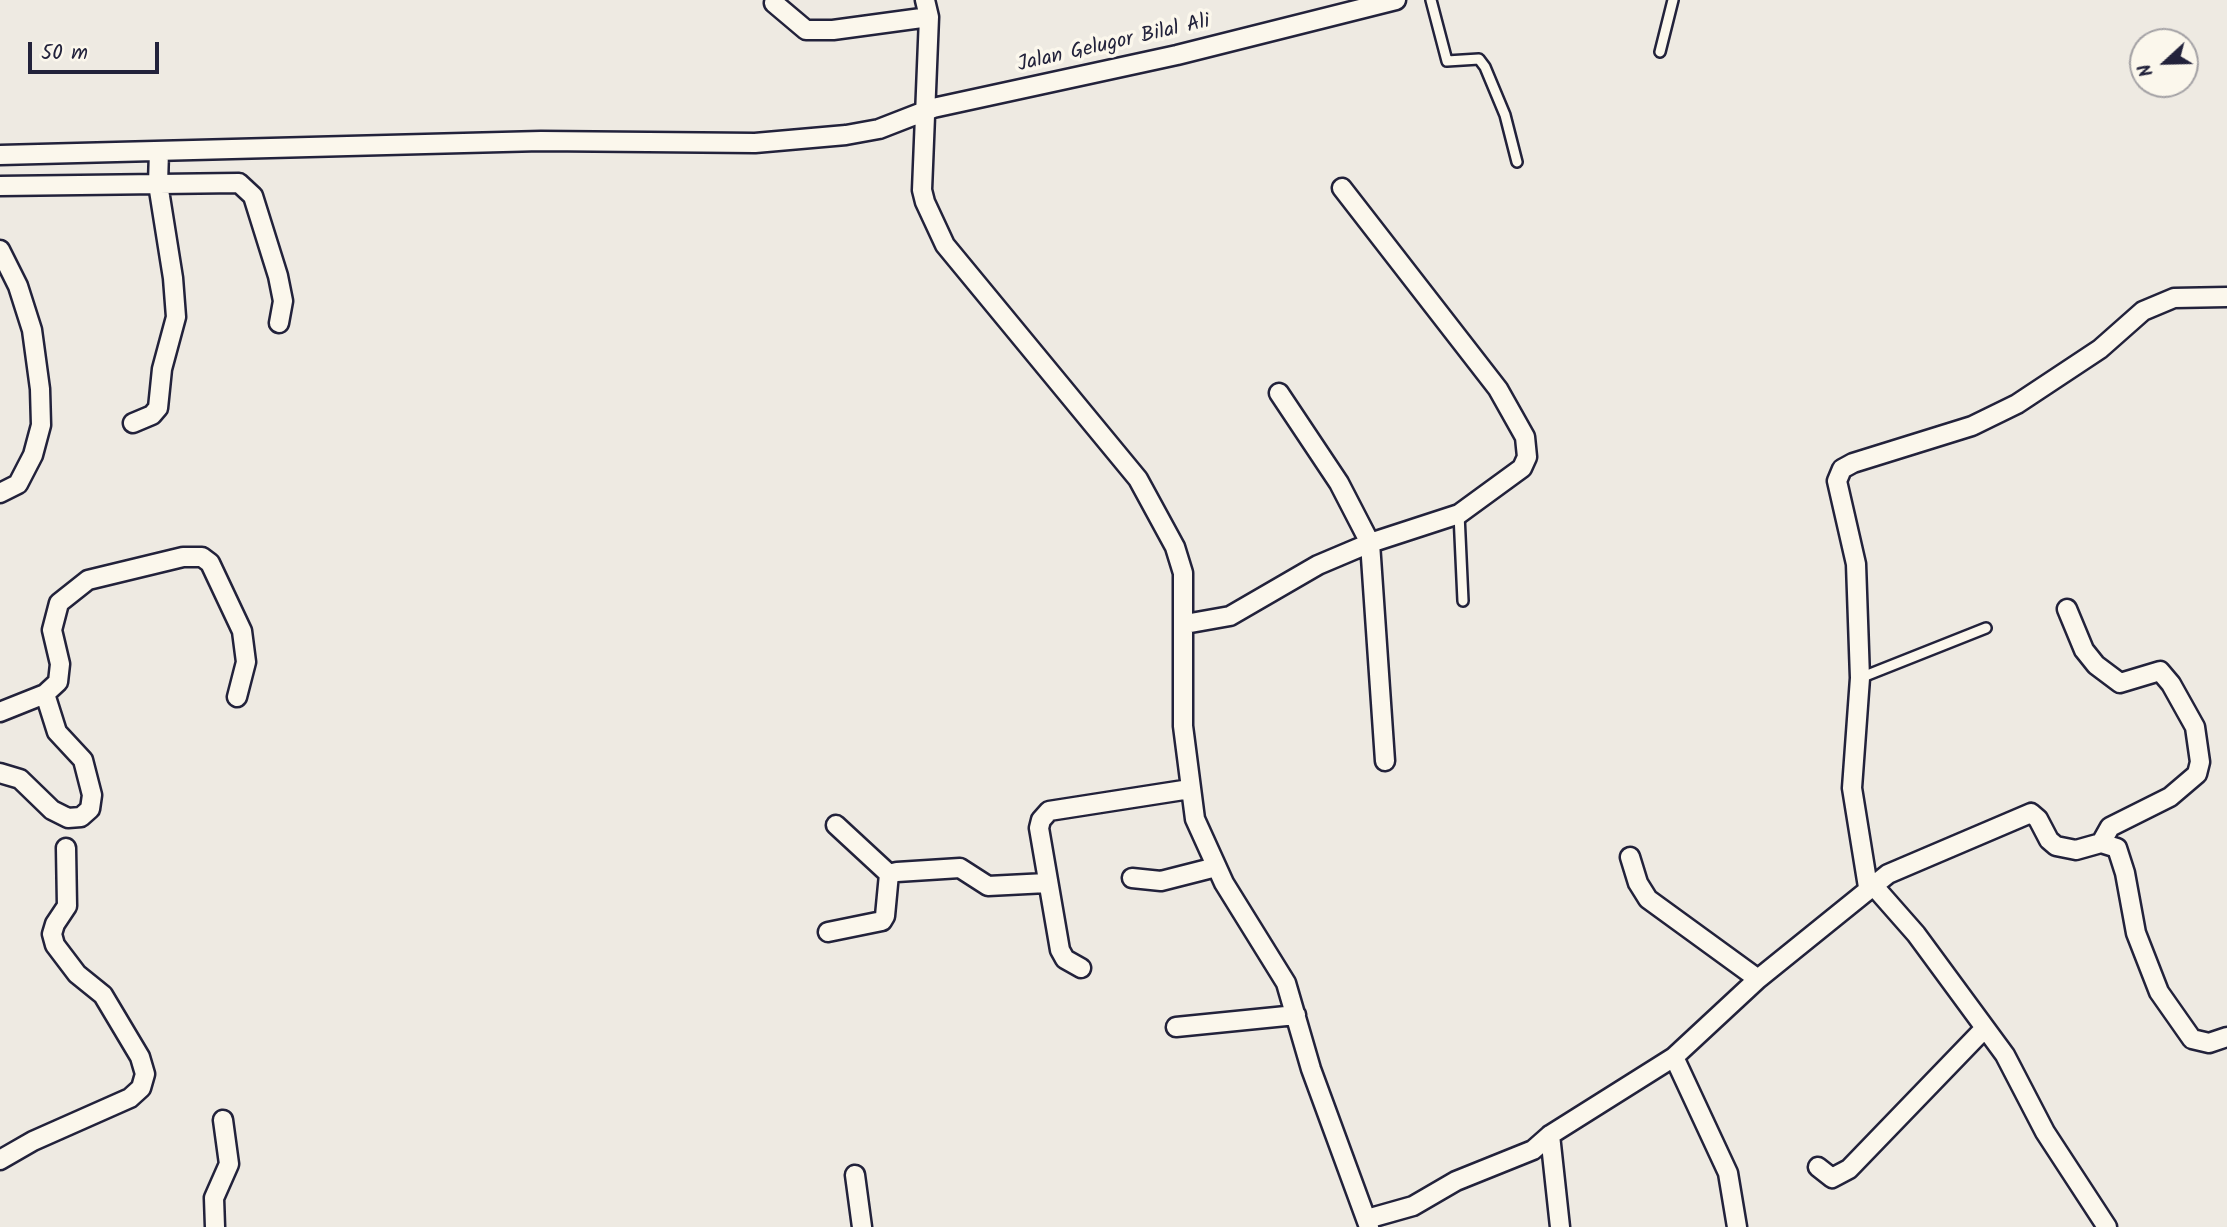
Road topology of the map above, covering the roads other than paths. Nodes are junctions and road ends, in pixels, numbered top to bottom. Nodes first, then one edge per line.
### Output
1 (1396, 0) edge
2 (1431, 0) edge
3 (1673, 0) edge
4 (774, 3) dead end
5 (927, 8) edge
6 (1660, 52) dead end
7 (924, 116) junction
8 (159, 154) junction
9 (0, 155) edge
10 (1517, 162) dead end
11 (158, 181) junction
12 (0, 186) edge
13 (1342, 188) dead end
14 (0, 250) edge
15 (2227, 297) edge
16 (279, 323) dead end
17 (1279, 393) dead end
18 (133, 423) dead end
19 (0, 494) edge
20 (1459, 514) junction
21 (1370, 543) junction
22 (1463, 601) dead end
23 (2067, 608) dead end
24 (1185, 624) junction
25 (1986, 628) dead end
26 (1860, 678) junction
27 (45, 694) junction
28 (237, 697) dead end
29 (0, 712) edge
30 (1385, 761) dead end
31 (0, 773) edge
32 (1190, 789) junction
33 (836, 825) dead end
34 (2101, 844) junction
35 (66, 848) dead end
36 (1630, 857) dead end
37 (1216, 867) junction
38 (889, 874) junction
39 (1132, 878) dead end
40 (1047, 883) junction
41 (1870, 886) junction
42 (828, 932) dead end
43 (1081, 968) dead end
44 (1759, 979) junction
45 (1296, 1015) junction
46 (1176, 1027) dead end
47 (1985, 1028) junction
48 (2227, 1037) edge
49 (1674, 1057) junction
50 (222, 1120) dead end
51 (1550, 1135) junction
52 (0, 1160) edge
53 (1818, 1167) dead end
54 (855, 1175) dead end
55 (1368, 1223) edge
56 (215, 1227) edge
57 (862, 1227) edge
58 (1560, 1227) edge
59 (1737, 1227) edge
60 (2107, 1227) edge

1 - 7 street, Jalan Gelugor Bilal Ali
2 - 10 lane
3 - 6 lane
4 - 5 street
5 - 7 street
7 - 8 street, Jalan Gelugor Bilal Ali
7 - 24 street
8 - 9 street, Jalan Gelugor Bilal Ali
8 - 11 street
11 - 12 street
11 - 16 street
11 - 18 street
13 - 20 street
14 - 19 street
15 - 26 street
17 - 21 street
20 - 21 street
20 - 22 lane
21 - 24 street
21 - 30 street
23 - 34 street
24 - 32 street
25 - 26 lane
26 - 41 street
27 - 28 street
27 - 29 street
27 - 31 street
32 - 37 street
32 - 40 street
33 - 38 street
34 - 41 street
34 - 48 street
35 - 52 street
36 - 44 street
37 - 39 street
37 - 45 street
38 - 40 street
38 - 42 street
40 - 43 street
41 - 44 street
41 - 47 street
44 - 49 street
45 - 46 street
45 - 55 street
47 - 53 street
47 - 60 street
49 - 51 street
49 - 59 street
50 - 56 street
51 - 55 street
51 - 58 street
54 - 57 street

